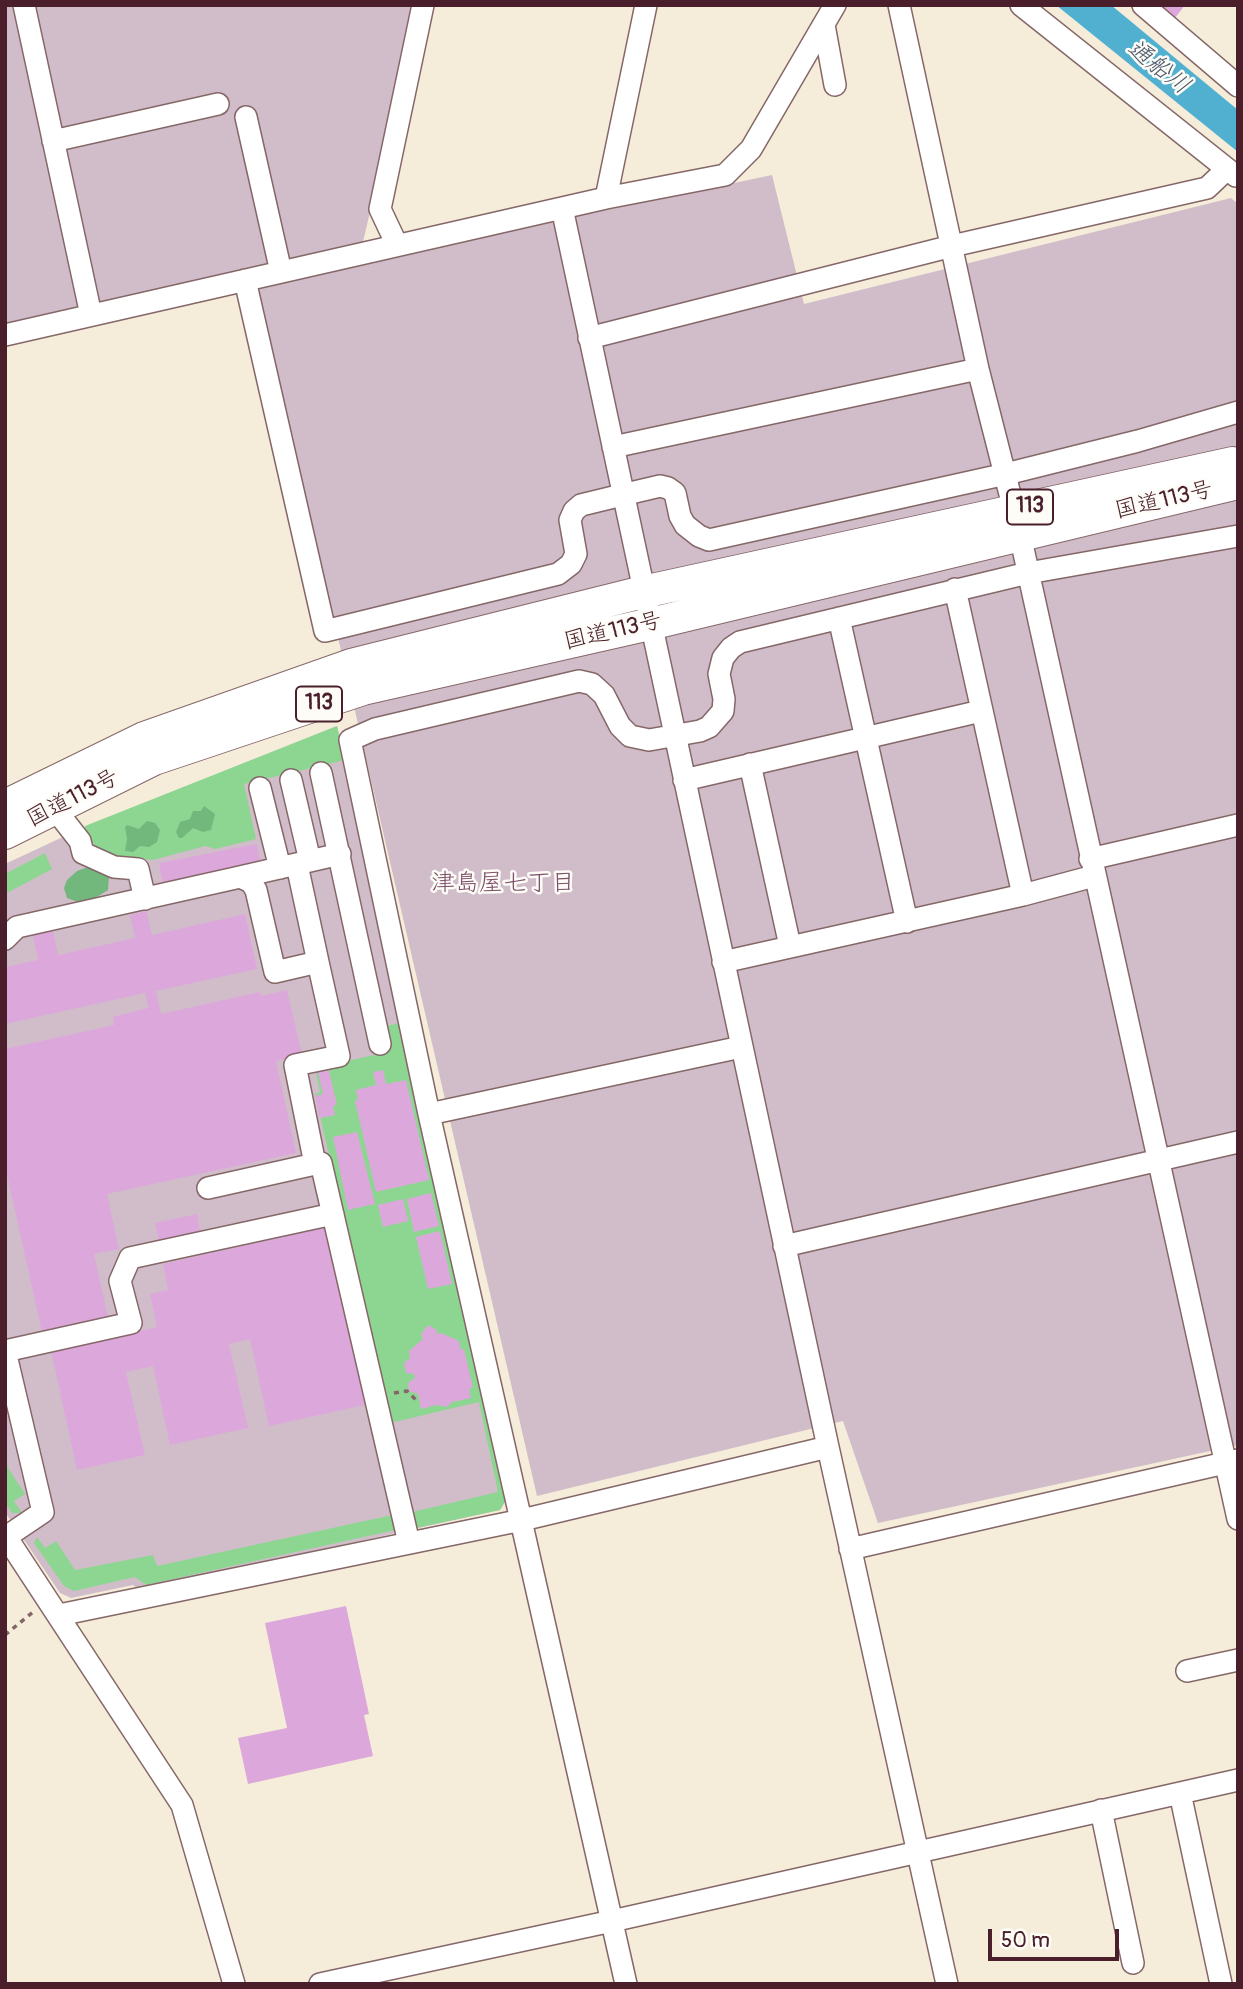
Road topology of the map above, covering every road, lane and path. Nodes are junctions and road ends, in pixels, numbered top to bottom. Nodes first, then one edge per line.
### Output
1 (23, 5) edge
2 (423, 5) edge
3 (646, 5) edge
4 (835, 5) edge
5 (899, 5) edge
6 (1021, 5) edge
7 (1143, 5) edge
8 (824, 25) junction
9 (835, 85) dead end
10 (1238, 86) edge
11 (218, 104) dead end
12 (246, 117) dead end
13 (53, 141) junction
14 (1232, 173) edge
15 (606, 198) junction
16 (562, 208) junction
17 (397, 245) junction
18 (952, 246) junction
19 (281, 272) junction
20 (245, 280) junction
21 (91, 315) junction
22 (5, 335) edge
23 (589, 338) junction
24 (978, 369) junction
25 (1238, 412) edge
26 (613, 447) junction
27 (1238, 461) edge
28 (1006, 474) junction
29 (1238, 483) edge
30 (622, 495) junction
31 (1017, 522) junction
32 (1238, 536) edge
33 (824, 566) junction
34 (1028, 573) junction
35 (955, 589) junction
36 (643, 592) junction
37 (839, 618) junction
38 (650, 624) junction
39 (981, 711) junction
40 (675, 736) junction
41 (867, 738) junction
42 (750, 764) junction
43 (321, 773) dead end
44 (291, 780) dead end
45 (684, 780) junction
46 (260, 788) dead end
47 (5, 806) edge
48 (54, 808) junction
49 (1238, 825) edge
50 (5, 833) edge
51 (373, 848) junction
52 (340, 855) junction
53 (296, 865) junction
54 (1092, 867) junction
55 (240, 877) junction
56 (1023, 895) junction
57 (145, 899) junction
58 (907, 922) junction
59 (5, 939) edge
60 (790, 946) junction
61 (318, 962) junction
62 (723, 962) junction
63 (380, 1044) dead end
64 (741, 1047) junction
65 (429, 1114) junction
66 (1238, 1142) edge
67 (1157, 1160) junction
68 (315, 1164) junction
69 (208, 1188) dead end
70 (333, 1214) junction
71 (784, 1246) junction
72 (5, 1351) edge
73 (375, 1398) junction
74 (418, 1402) dead end
75 (828, 1447) junction
76 (1231, 1461) edge
77 (1238, 1519) edge
78 (522, 1520) junction
79 (6, 1536) edge
80 (409, 1543) junction
81 (850, 1549) junction
82 (54, 1608) junction
83 (5, 1635) edge
84 (1238, 1660) edge
85 (1187, 1671) dead end
86 (1238, 1780) edge
87 (1180, 1793) junction
88 (1101, 1810) junction
89 (918, 1853) junction
90 (612, 1921) junction
91 (1133, 1963) dead end
92 (229, 1982) edge
93 (320, 1984) edge
94 (626, 1984) edge
95 (947, 1984) edge
96 (1221, 1984) edge

1 - 13 street
2 - 17 street
3 - 15 street
4 - 8 street
5 - 18 street
6 - 14 street
7 - 10 street
8 - 9 street
8 - 15 street
11 - 13 street
12 - 19 street
13 - 21 street
14 - 18 street
15 - 16 street
16 - 17 street
16 - 23 street
17 - 19 street
18 - 23 street
18 - 24 street
19 - 20 street
20 - 21 street
20 - 30 street
21 - 22 street
23 - 26 street
24 - 26 street
24 - 28 street
25 - 28 street
26 - 30 street
27 - 31 highway, 国道113号 / 113
28 - 30 street
28 - 31 street
29 - 31 highway, 国道113号 / 113
30 - 36 street
31 - 33 highway, 国道113号 / 113
31 - 34 street
32 - 34 street
33 - 36 highway, 国道113号 / 113
33 - 38 highway, 国道113号 / 113
34 - 35 street
34 - 54 street
35 - 37 street
35 - 39 street
36 - 38 street
36 - 47 highway, 国道113号 / 113
37 - 40 street
37 - 41 street
38 - 40 street
38 - 48 highway, 国道113号 / 113
39 - 41 street
39 - 56 street
40 - 45 street
40 - 51 street
41 - 42 street
41 - 58 street
42 - 45 street
42 - 60 street
43 - 52 street
44 - 53 street
45 - 62 street
46 - 53 street
48 - 50 highway, 国道113号 / 113
48 - 57 street
49 - 54 street
51 - 52 street
51 - 65 street
52 - 53 street
52 - 63 street
53 - 55 street
53 - 61 street
54 - 56 street
54 - 67 street
55 - 57 street
55 - 61 street
56 - 58 street
57 - 59 street
58 - 60 street
60 - 62 street
61 - 68 street
62 - 64 street
64 - 65 street
64 - 71 street
65 - 78 street
66 - 67 street
67 - 71 street
67 - 76 street
68 - 69 street
68 - 70 street
70 - 72 street
70 - 73 street
71 - 75 street
72 - 79 street
73 - 74 path
73 - 80 street
75 - 78 street
75 - 81 street
76 - 77 street
76 - 81 street
78 - 80 street
78 - 90 street
79 - 82 street
80 - 82 street
81 - 89 street
82 - 83 path
82 - 92 street
84 - 85 street
86 - 87 street
87 - 88 street
87 - 96 street
88 - 89 street
88 - 91 street
89 - 90 street
89 - 95 street
90 - 93 street
90 - 94 street

